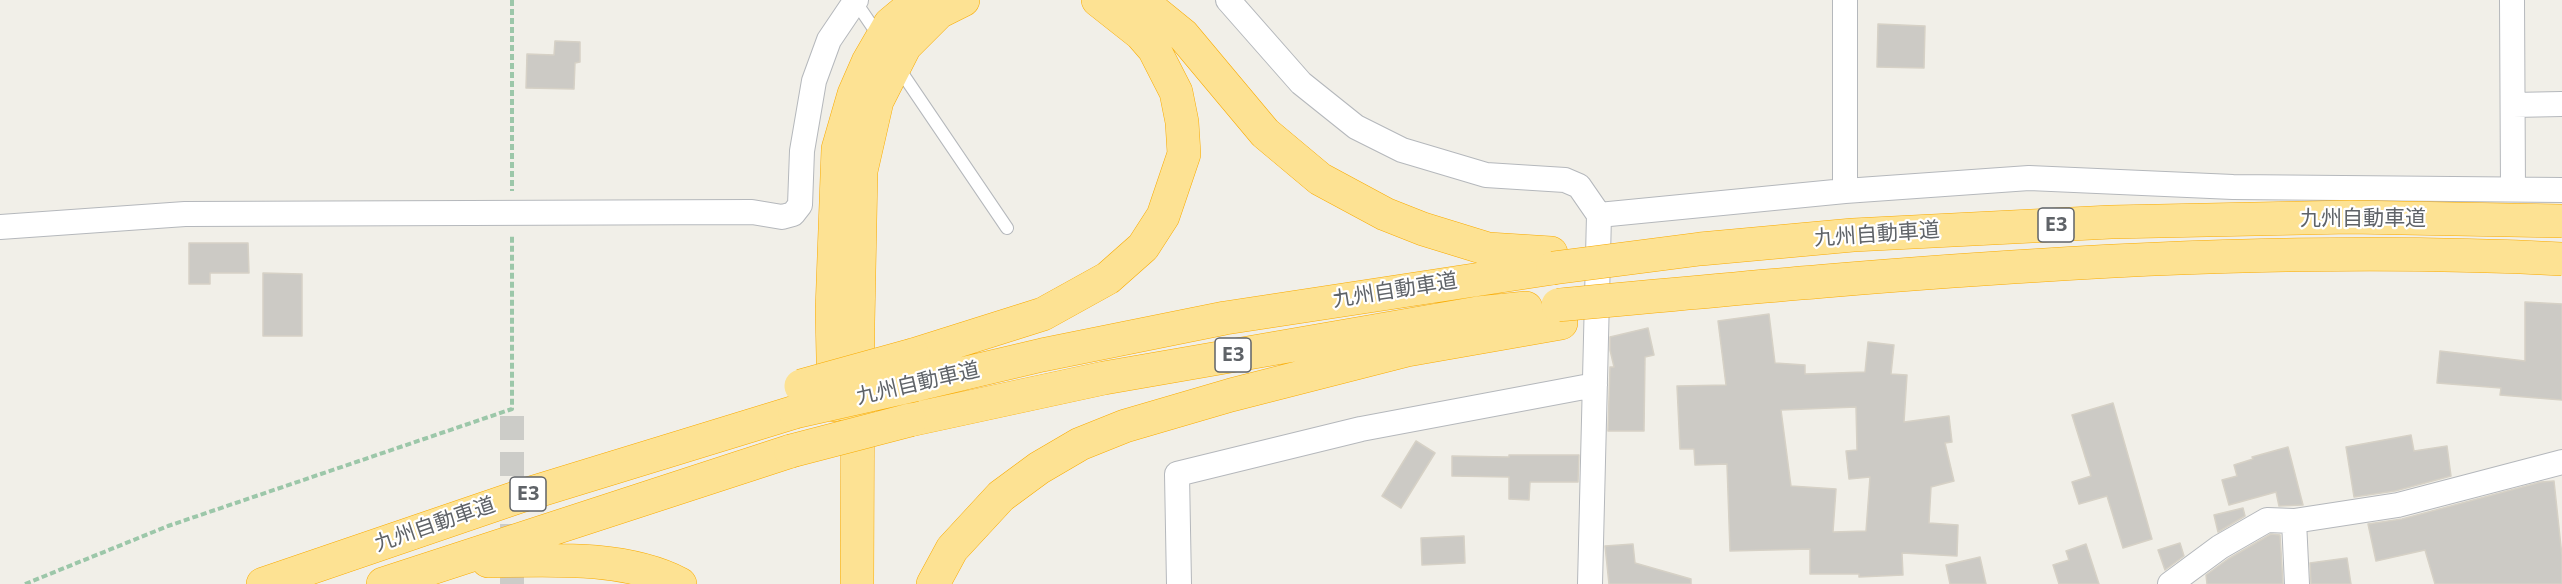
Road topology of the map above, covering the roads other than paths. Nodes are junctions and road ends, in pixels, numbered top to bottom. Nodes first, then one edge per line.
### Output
1 (855, 0) edge
2 (919, 0) edge
3 (963, 0) edge
4 (1098, 0) edge
5 (1140, 0) edge
6 (1228, 0) edge
7 (1845, 0) edge
8 (2512, 0) edge
9 (872, 26) dead end
10 (904, 76) dead end
11 (2562, 104) edge
12 (2513, 105) junction
13 (2513, 189) junction
14 (2562, 190) edge
15 (1845, 191) junction
16 (1599, 215) junction
17 (2562, 221) edge
18 (0, 227) edge
19 (1007, 228) dead end
20 (2562, 259) edge
21 (1552, 260) junction
22 (1560, 314) junction
23 (914, 370) junction
24 (1595, 385) junction
25 (2562, 462) edge
26 (2294, 521) junction
27 (422, 571) junction
28 (263, 584) edge
29 (383, 584) edge
30 (680, 584) edge
31 (837, 584) edge
32 (857, 584) edge
33 (933, 584) edge
34 (1179, 584) edge
35 (1590, 584) edge
36 (2170, 584) edge
37 (2297, 584) edge

1 - 9 lane
1 - 18 street
2 - 31 highway
3 - 32 highway
4 - 23 highway
5 - 21 highway
6 - 16 street
7 - 15 street
8 - 12 street
10 - 19 lane
11 - 12 street
12 - 13 street
13 - 14 street
13 - 15 street
15 - 16 street
16 - 24 street
17 - 21 highway, 九州自動車道 / E3, bridge
20 - 22 highway, 九州自動車道 / E3, bridge
21 - 23 highway, 九州自動車道 / E3
22 - 27 highway, 九州自動車道 / E3, bridge
22 - 33 highway
23 - 28 highway, 九州自動車道 / E3, bridge
24 - 34 street
24 - 35 street
25 - 26 street
26 - 36 street
26 - 37 street
27 - 29 highway, 九州自動車道 / E3
27 - 30 highway

